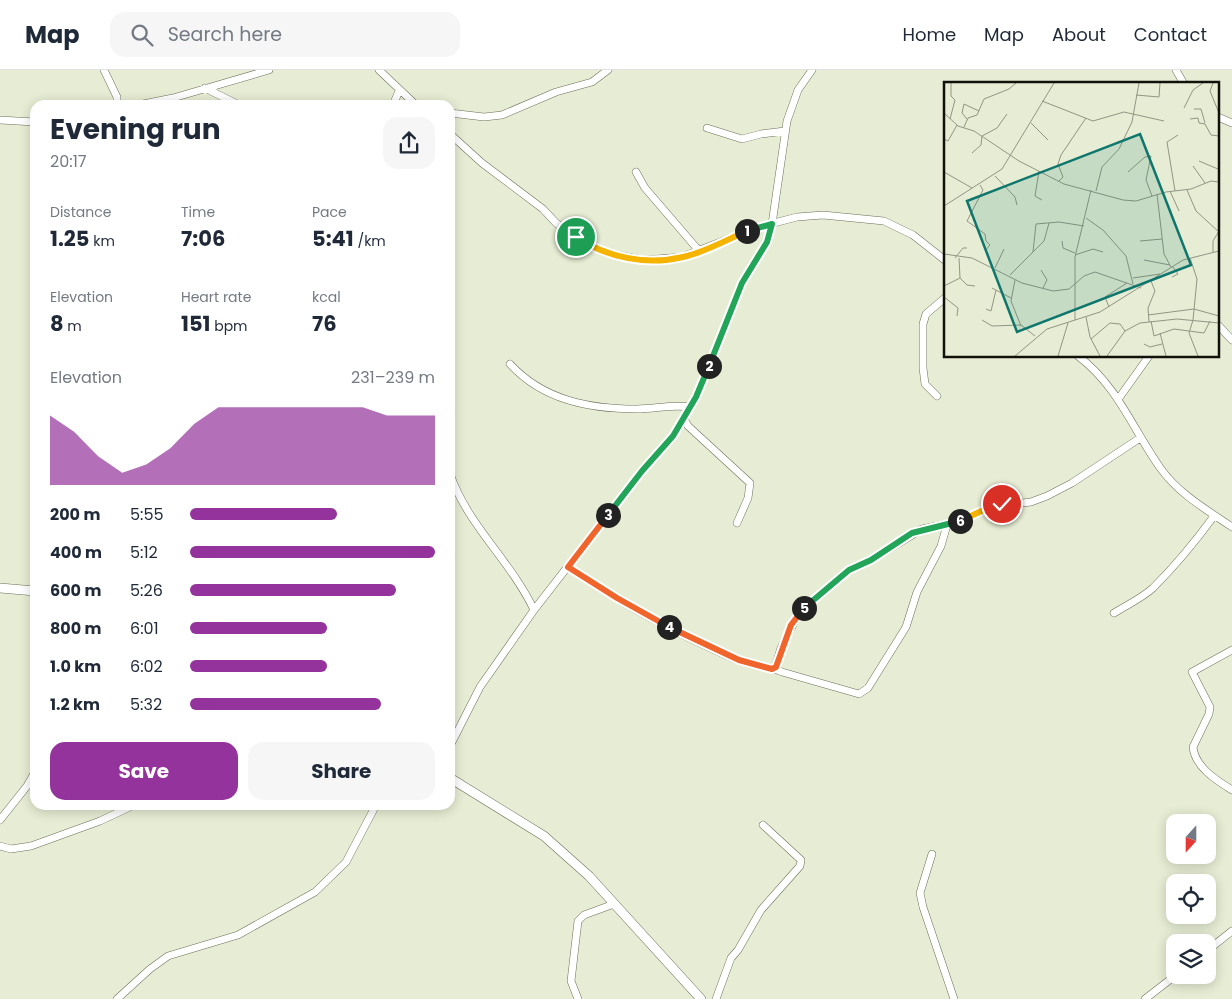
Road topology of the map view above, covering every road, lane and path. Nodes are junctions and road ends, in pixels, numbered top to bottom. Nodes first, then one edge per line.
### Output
1 (104, 70) edge
2 (269, 70) edge
3 (379, 70) edge
4 (608, 70) edge
5 (812, 70) edge
6 (1176, 70) edge
7 (1183, 82) edge
8 (205, 88) junction
9 (399, 91) junction
10 (117, 100) edge
11 (158, 100) edge
12 (229, 100) edge
13 (395, 100) edge
14 (410, 100) edge
15 (455, 114) edge
16 (1220, 118) edge
17 (0, 120) edge
18 (30, 122) edge
19 (1232, 123) edge
20 (707, 128) dead end
21 (785, 131) junction
22 (455, 138) edge
23 (636, 172) dead end
24 (772, 224) junction
25 (700, 252) junction
26 (944, 259) edge
27 (944, 299) edge
28 (1220, 327) edge
29 (1232, 340) edge
30 (1080, 358) edge
31 (1148, 358) edge
32 (510, 364) dead end
33 (937, 396) dead end
34 (1119, 398) junction
35 (691, 407) junction
36 (684, 420) junction
37 (1140, 438) junction
38 (455, 486) edge
39 (1214, 516) junction
40 (737, 523) dead end
41 (946, 525) junction
42 (1232, 527) edge
43 (568, 567) junction
44 (0, 588) edge
45 (30, 591) edge
46 (534, 610) junction
47 (1114, 613) dead end
48 (1232, 650) edge
49 (775, 668) junction
50 (455, 736) edge
51 (30, 781) edge
52 (455, 781) edge
53 (1232, 790) edge
54 (123, 810) edge
55 (373, 810) edge
56 (0, 820) edge
57 (763, 825) dead end
58 (0, 846) edge
59 (932, 854) dead end
60 (614, 904) junction
61 (1232, 930) edge
62 (1216, 943) edge
63 (1166, 983) edge
64 (117, 999) edge
65 (578, 999) edge
66 (701, 999) edge
67 (716, 999) edge
68 (954, 999) edge
69 (1145, 999) edge

1 - 10 street
2 - 8 street
3 - 9 street
4 - 15 street
5 - 21 street
6 - 7 street
8 - 11 street
8 - 12 street
9 - 13 street
9 - 14 street
16 - 19 street
17 - 18 street
20 - 21 street
21 - 24 street
22 - 25 street
23 - 25 street
24 - 25 street
24 - 26 street
24 - 35 street
27 - 33 street
28 - 29 street
30 - 34 street
31 - 34 street
32 - 35 street
34 - 37 street
35 - 36 street
36 - 40 street
36 - 43 street
37 - 39 street
37 - 41 street
38 - 46 street
39 - 42 street
39 - 47 street
41 - 49 street
41 - 49 street
43 - 46 street
43 - 49 street
44 - 45 street
46 - 50 street
48 - 53 street
51 - 56 street
52 - 60 street
54 - 58 street
55 - 64 street
57 - 67 street
59 - 68 street
60 - 65 street
60 - 66 street
61 - 62 street
63 - 69 street

